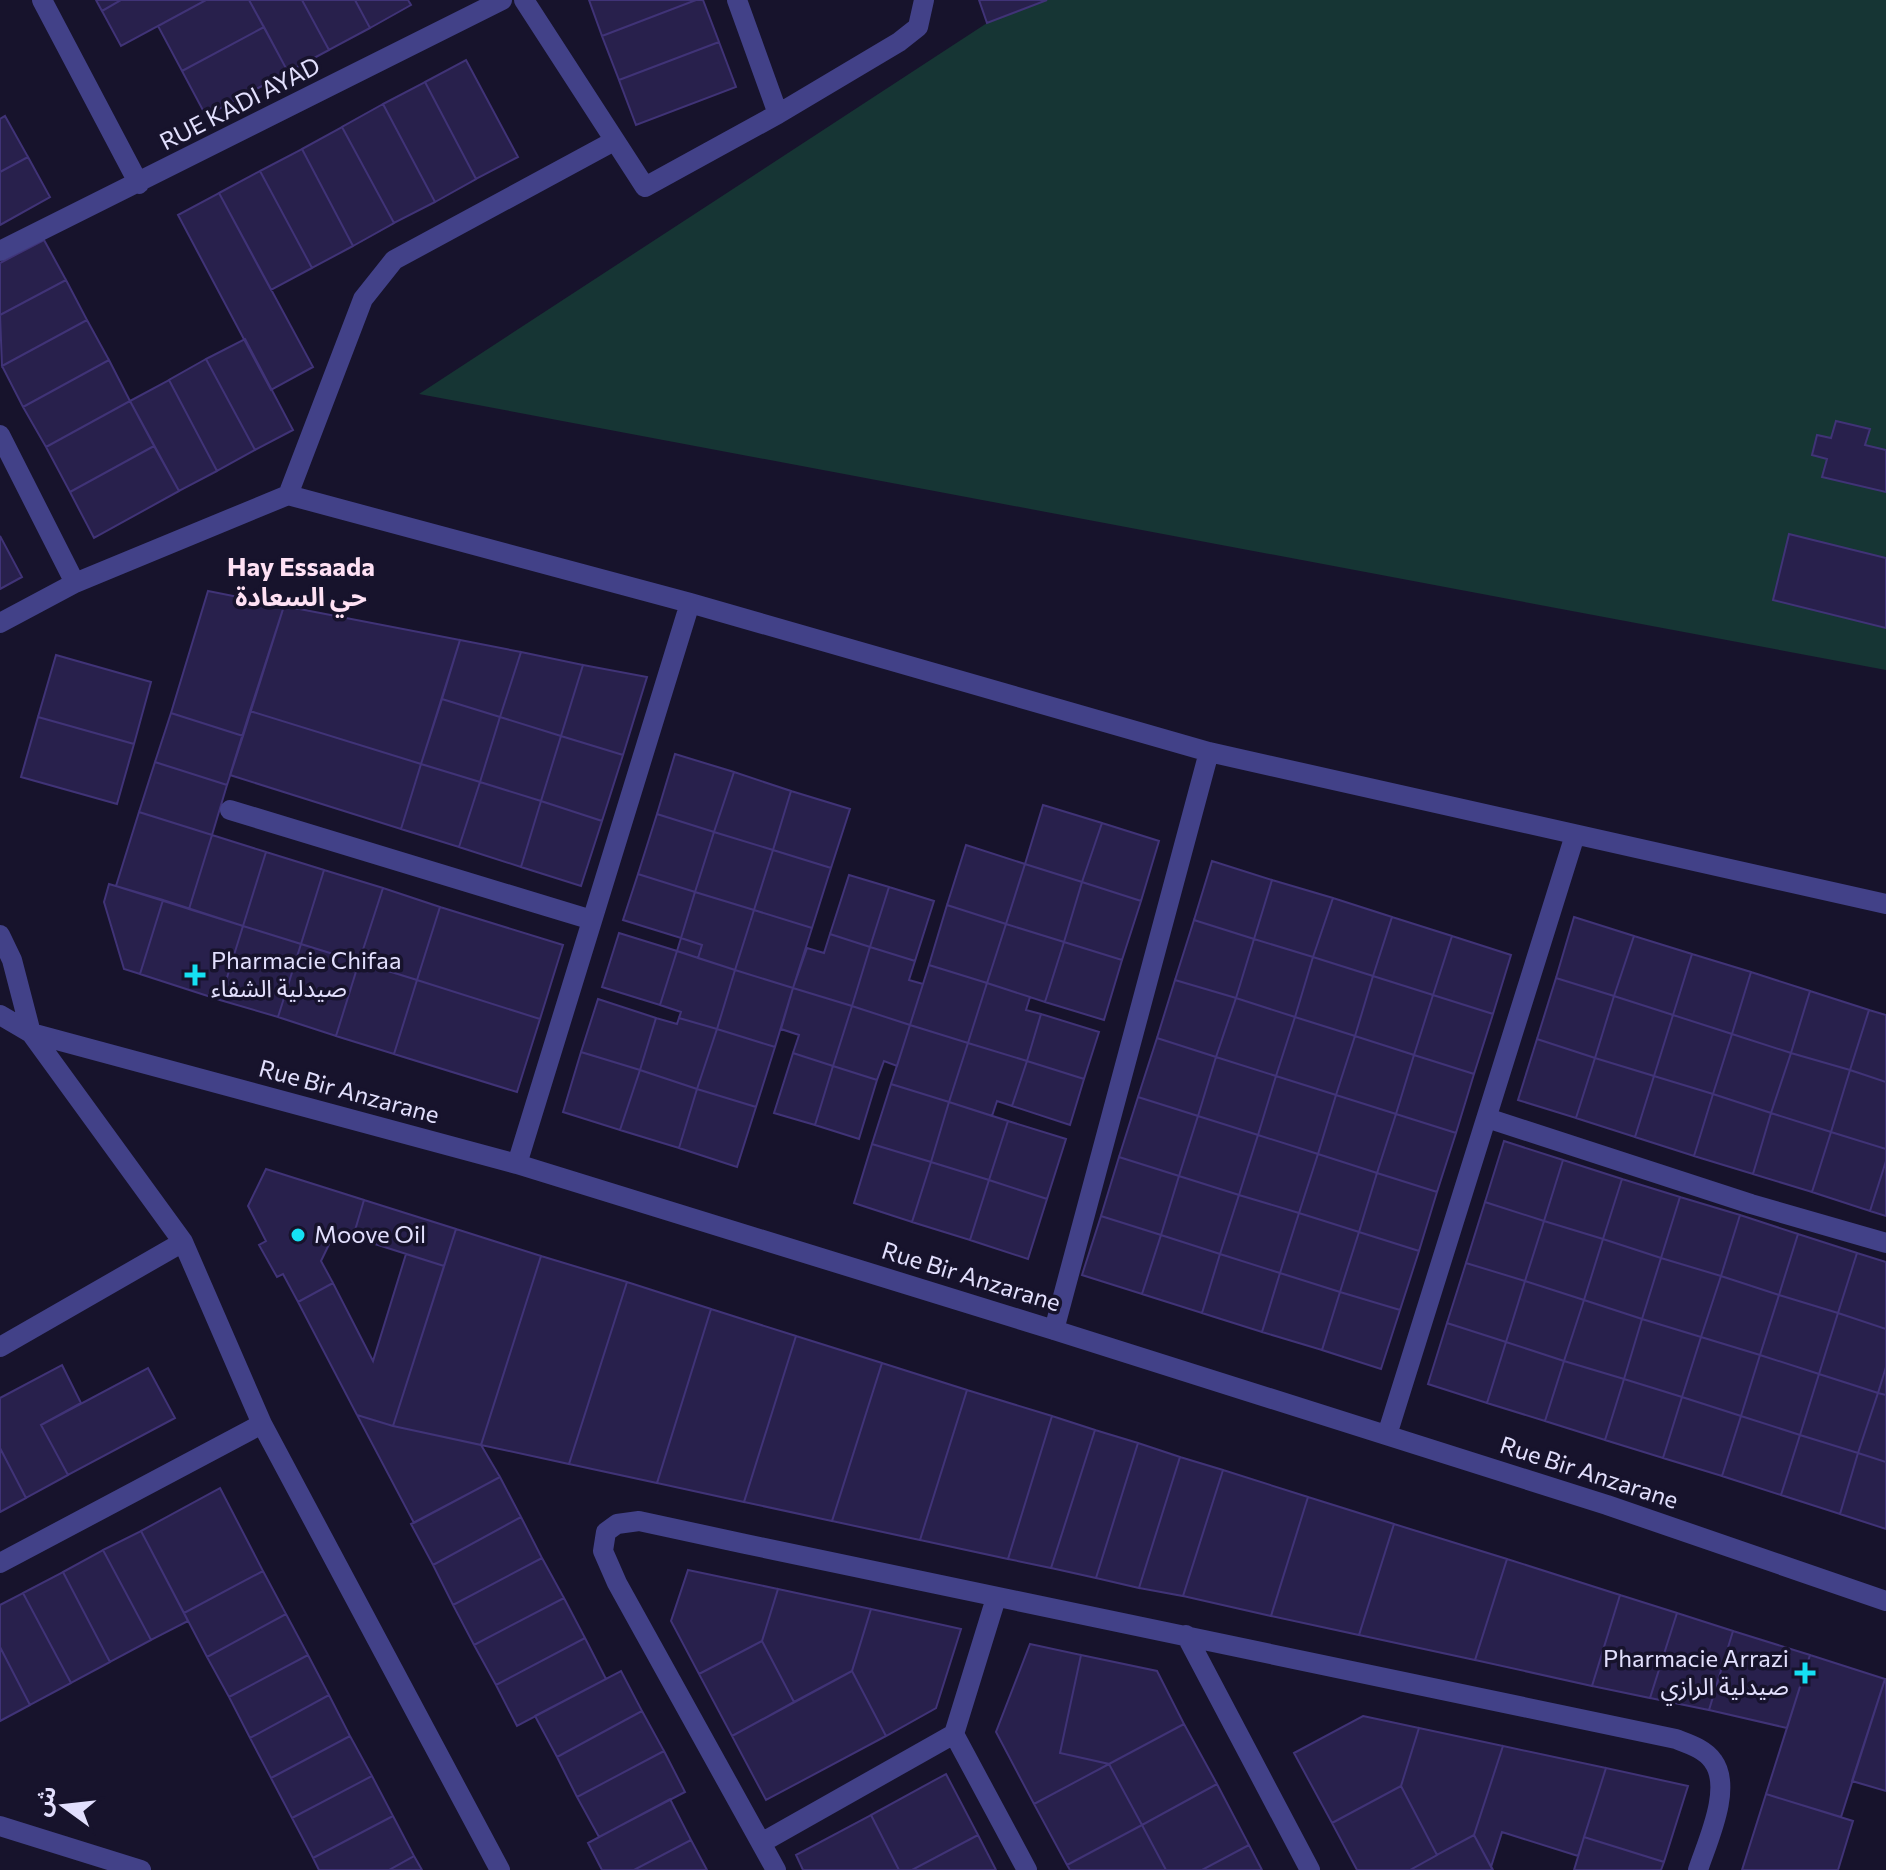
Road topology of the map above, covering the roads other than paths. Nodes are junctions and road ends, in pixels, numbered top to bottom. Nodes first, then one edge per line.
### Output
1 (42, 0) edge
2 (502, 0) edge
3 (524, 0) edge
4 (737, 0) edge
5 (924, 0) edge
6 (778, 114) junction
7 (614, 141) junction
8 (139, 184) junction
9 (0, 251) edge
10 (0, 435) edge
11 (288, 495) junction
12 (75, 583) junction
13 (690, 603) junction
14 (0, 623) edge
15 (1209, 752) junction
16 (230, 810) dead end
17 (1575, 835) junction
18 (1886, 904) edge
19 (592, 920) junction
20 (0, 935) edge
21 (0, 1015) edge
22 (31, 1033) junction
23 (1487, 1118) junction
24 (517, 1164) junction
25 (183, 1242) junction
26 (1886, 1243) edge
27 (1054, 1330) junction
28 (0, 1347) edge
29 (262, 1424) junction
30 (1387, 1435) junction
31 (0, 1563) edge
32 (996, 1598) junction
33 (1886, 1601) edge
34 (1186, 1635) junction
35 (954, 1734) junction
36 (0, 1826) edge
37 (761, 1843) junction
38 (141, 1870) edge
39 (500, 1870) edge
40 (776, 1870) edge
41 (1027, 1870) edge
42 (1310, 1870) edge
43 (1698, 1870) edge

1 - 8 street
2 - 8 street, RUE KADI AYAD
3 - 7 street
4 - 6 street
5 - 6 street
6 - 7 street
7 - 11 street
8 - 9 street, RUE KADI AYAD
10 - 12 street
11 - 12 street
11 - 13 street
12 - 14 street
13 - 15 street
13 - 19 street
15 - 17 street
15 - 27 street
16 - 19 street
17 - 18 street
17 - 23 street
19 - 24 street
20 - 22 street
21 - 22 street
22 - 24 street, Rue Bir Anzarane
22 - 25 street
23 - 26 street
23 - 30 street
24 - 27 street, Rue Bir Anzarane
25 - 28 street
25 - 29 street
27 - 30 street, Rue Bir Anzarane
29 - 31 street
29 - 39 street
30 - 33 street, Rue Bir Anzarane
32 - 34 street
32 - 35 street
32 - 37 street
34 - 42 street
34 - 43 street
35 - 37 street
35 - 41 street
36 - 38 street
37 - 40 street

